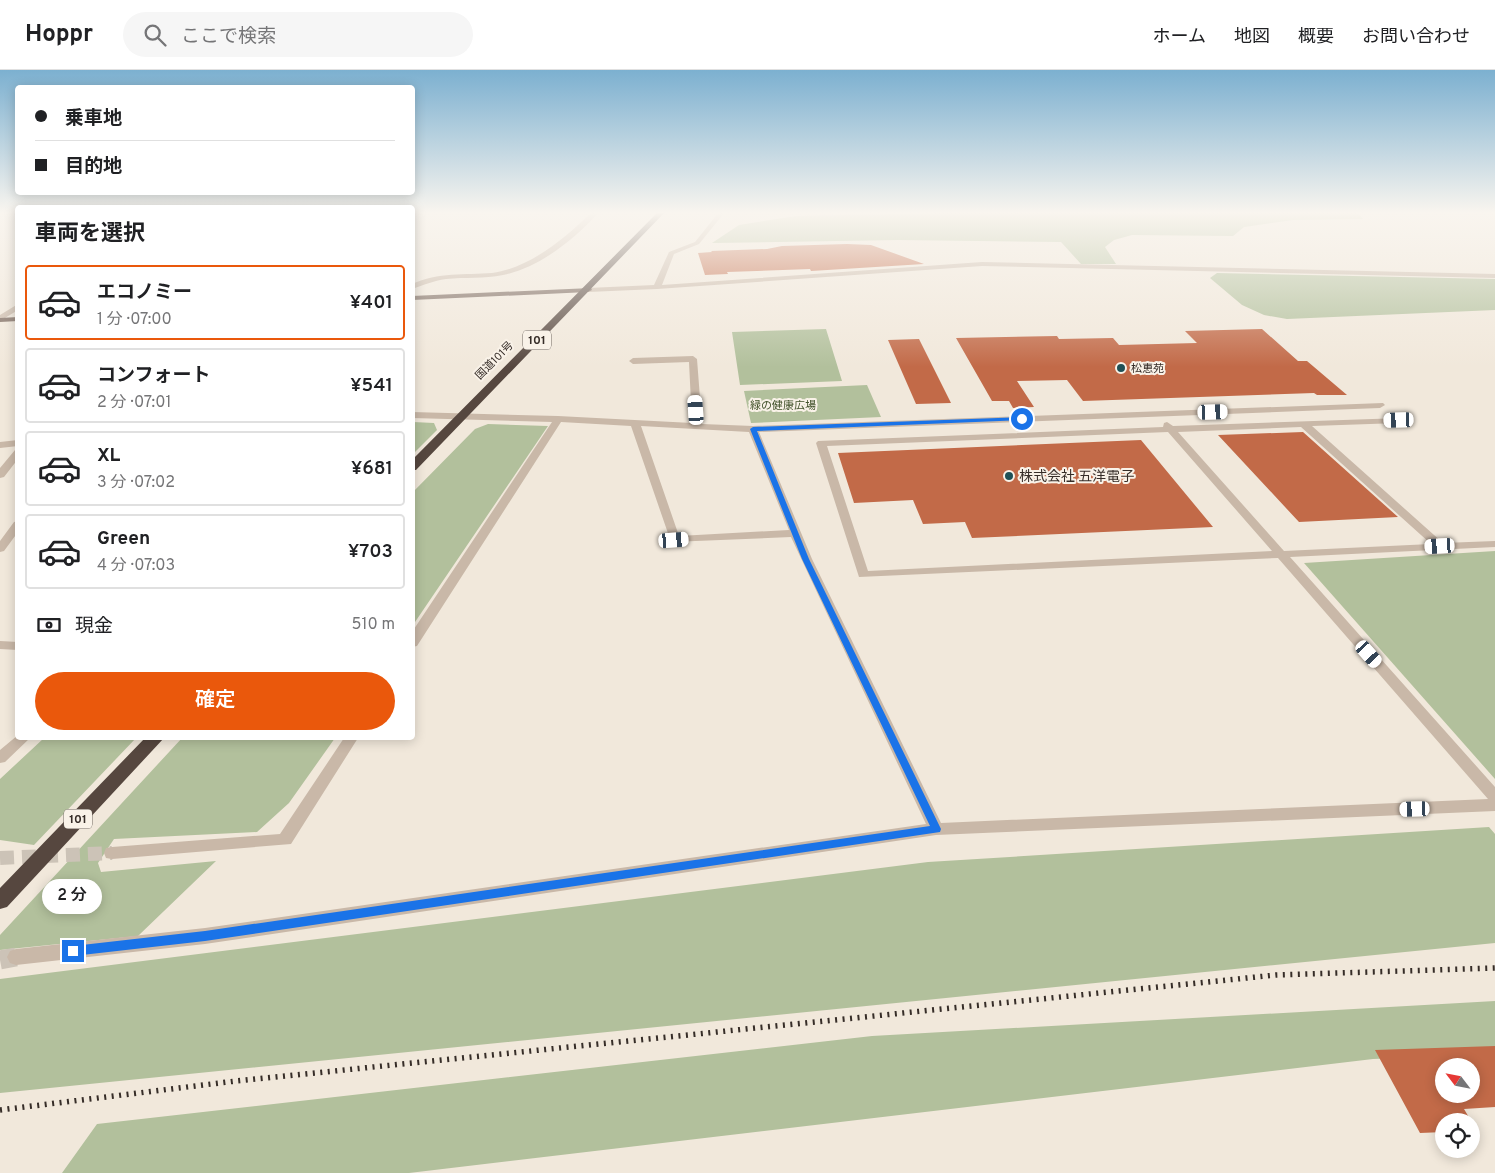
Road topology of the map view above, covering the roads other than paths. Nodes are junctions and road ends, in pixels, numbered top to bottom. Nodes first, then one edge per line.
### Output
1 (529, 263) edge
2 (613, 263) edge
3 (667, 263) edge
4 (1495, 276) edge
5 (415, 286) edge
6 (657, 287) junction
7 (588, 290) junction
8 (415, 298) edge
9 (15, 308) edge
10 (0, 319) edge
11 (15, 319) edge
12 (633, 361) dead end
13 (1380, 405) dead end
14 (1157, 414) junction
15 (415, 415) edge
16 (460, 417) junction
17 (558, 420) junction
18 (1399, 420) dead end
19 (635, 423) junction
20 (1304, 424) junction
21 (697, 426) junction
22 (753, 429) junction
23 (1170, 429) junction
24 (15, 443) edge
25 (0, 445) edge
26 (15, 456) edge
27 (415, 464) edge
28 (0, 475) edge
29 (15, 528) edge
30 (795, 533) junction
31 (1495, 544) edge
32 (1440, 546) junction
33 (0, 549) edge
34 (1281, 554) junction
35 (415, 638) edge
36 (0, 645) edge
37 (15, 646) edge
38 (21, 740) edge
39 (153, 740) edge
40 (350, 740) edge
41 (0, 758) edge
42 (1495, 797) edge
43 (1495, 805) edge
44 (936, 829) junction
45 (112, 853) tunnel mouth
46 (0, 901) edge
47 (16, 958) tunnel mouth

1 - 5 street
2 - 7 highway, 国道101号 / 101
3 - 6 street
4 - 6 street
6 - 7 street
7 - 8 main road
7 - 16 highway, 国道101号 / 101
9 - 10 street
10 - 11 main road
12 - 21 street
13 - 14 street
14 - 22 street
14 - 23 street
15 - 16 street
16 - 17 street
16 - 27 highway, 国道101号 / 101
17 - 19 street
17 - 35 street
18 - 20 street
19 - 21 street
19 - 30 street
20 - 23 street
20 - 32 street
21 - 22 street
22 - 30 street
23 - 34 street
23 - 34 street
24 - 25 street
26 - 28 street
29 - 33 street
30 - 44 street
31 - 32 street
32 - 34 street
34 - 42 street
36 - 37 street
38 - 41 street
39 - 46 highway, 101
40 - 45 street
43 - 44 street
44 - 47 street

